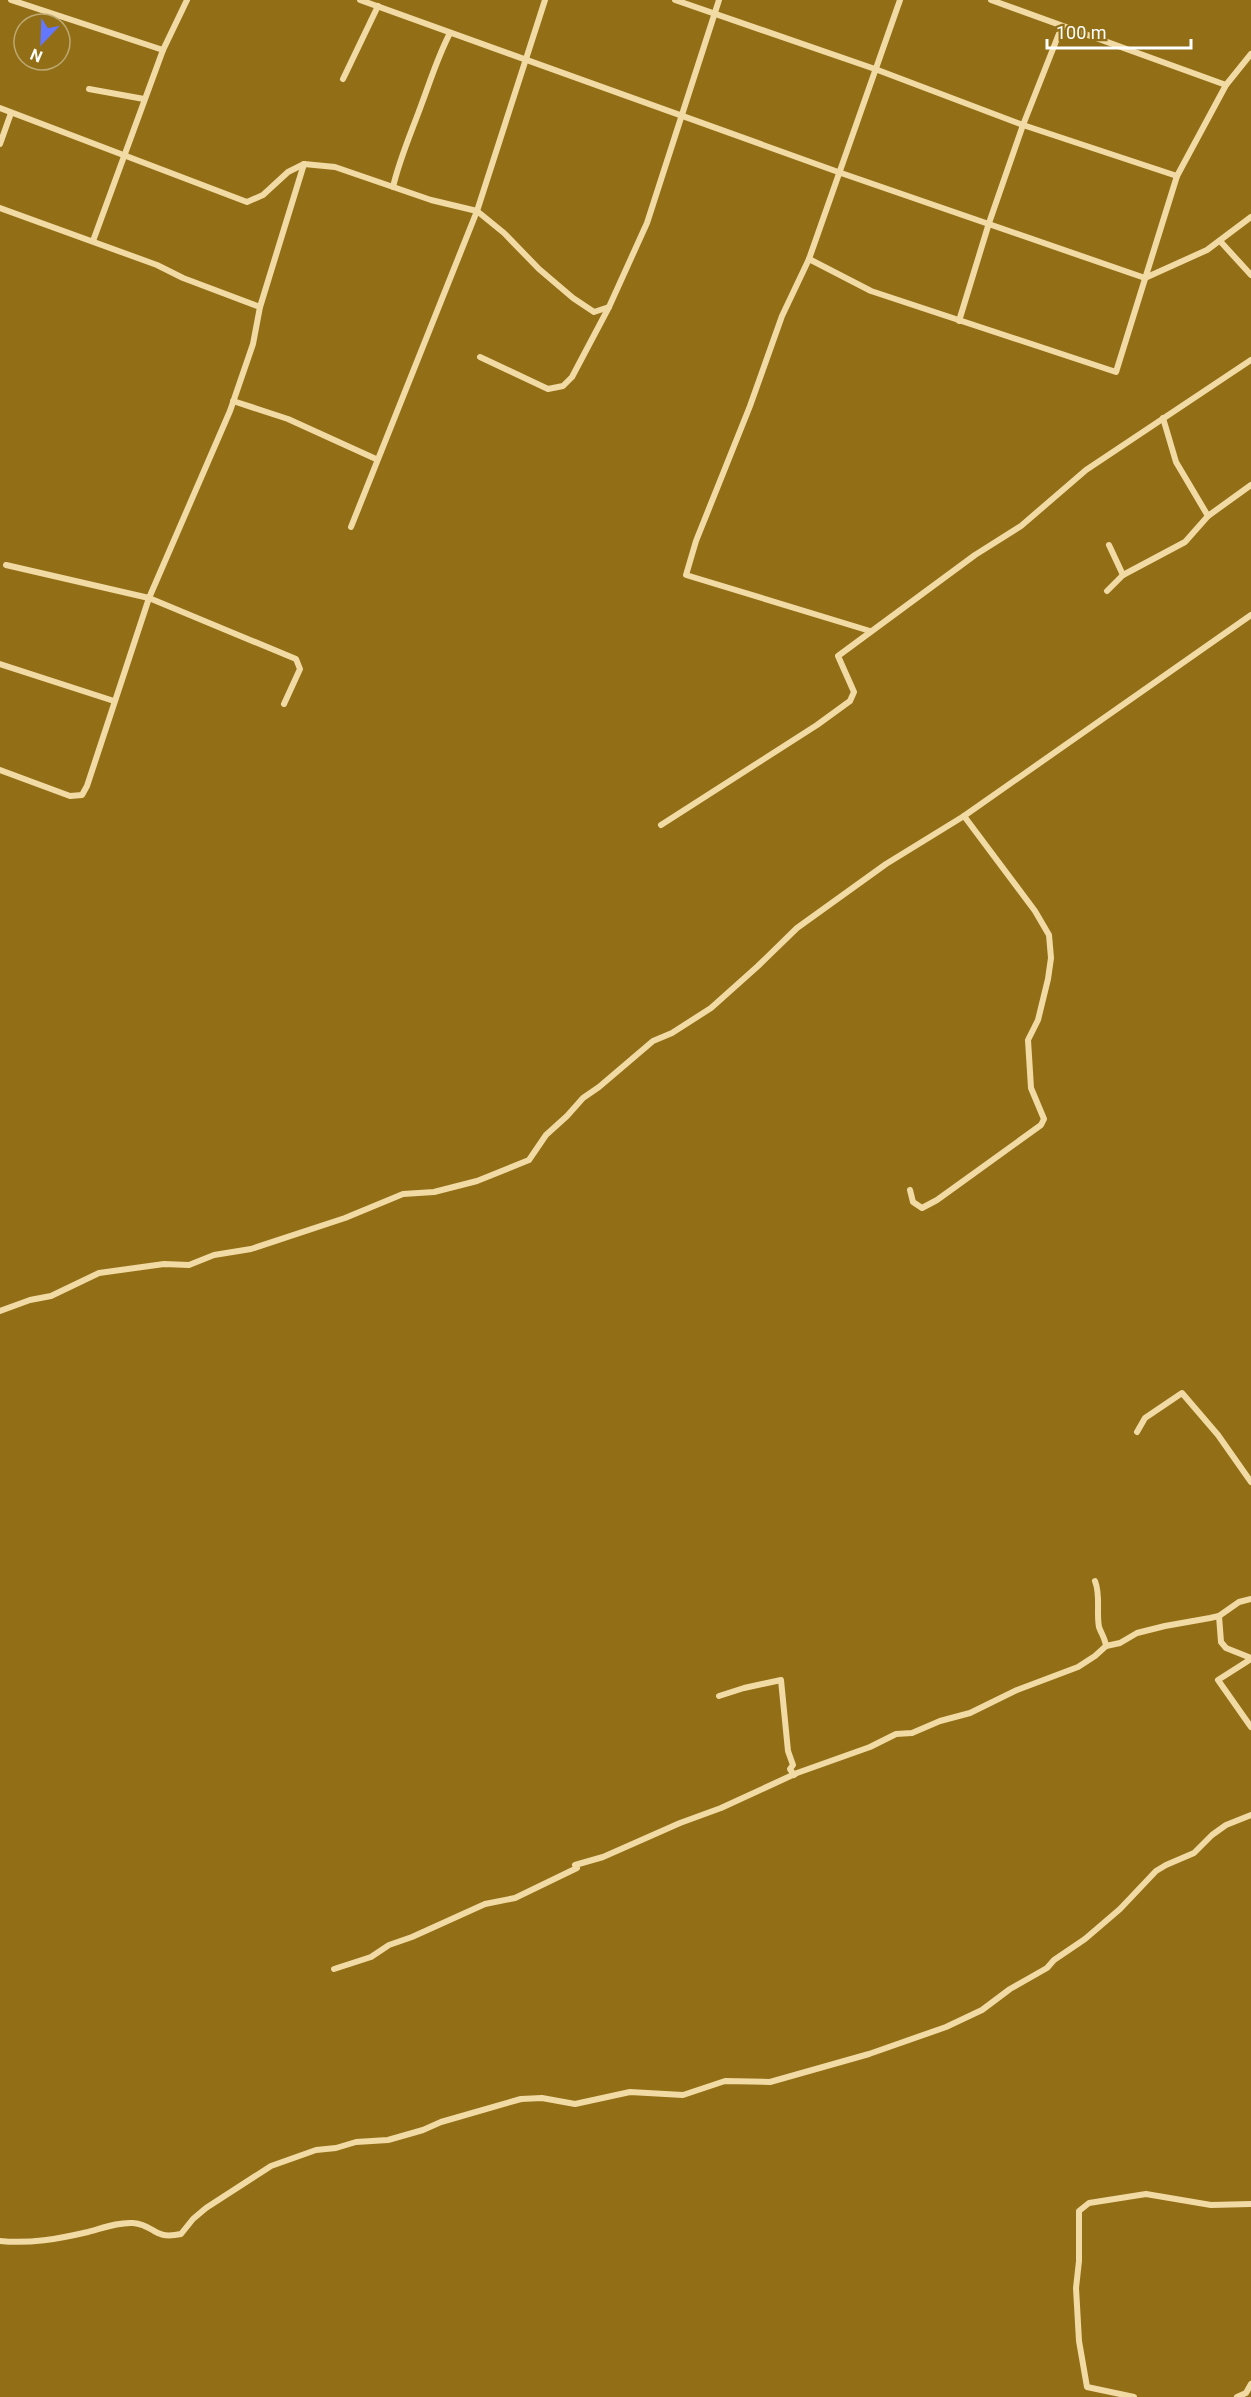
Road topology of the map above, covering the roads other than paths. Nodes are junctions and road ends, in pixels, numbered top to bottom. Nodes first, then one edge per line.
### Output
1 (11, 0) edge
2 (187, 0) edge
3 (545, 0) edge
4 (675, 0) edge
5 (719, 0) edge
6 (900, 0) edge
7 (991, 0) edge
8 (364, 1) edge
9 (378, 6) junction
10 (714, 14) junction
11 (1062, 26) junction
12 (450, 33) junction
13 (163, 50) junction
14 (1251, 54) edge
15 (526, 60) junction
16 (875, 69) junction
17 (343, 80) dead end
18 (1226, 85) junction
19 (89, 89) dead end
20 (144, 99) junction
21 (0, 108) edge
22 (11, 113) junction
23 (681, 114) junction
24 (1023, 125) junction
25 (0, 144) edge
26 (124, 154) junction
27 (304, 164) junction
28 (841, 173) junction
29 (1177, 176) junction
30 (393, 187) junction
31 (0, 208) edge
32 (477, 211) junction
33 (1251, 217) edge
34 (989, 223) junction
35 (93, 241) junction
36 (1220, 241) junction
37 (809, 259) junction
38 (1251, 275) edge
39 (1145, 278) junction
40 (260, 307) junction
41 (609, 307) junction
42 (959, 321) junction
43 (480, 357) dead end
44 (1251, 360) edge
45 (233, 401) junction
46 (1163, 418) junction
47 (376, 459) junction
48 (1251, 484) edge
49 (1208, 516) junction
50 (351, 527) dead end
51 (1109, 545) dead end
52 (6, 565) dead end
53 (1123, 575) junction
54 (1107, 591) dead end
55 (149, 598) junction
56 (1251, 615) edge
57 (870, 631) junction
58 (0, 664) edge
59 (114, 701) junction
60 (284, 704) dead end
61 (0, 770) edge
62 (964, 816) junction
63 (661, 825) dead end
64 (910, 1190) dead end
65 (0, 1311) edge
66 (1137, 1432) dead end
67 (1251, 1482) edge
68 (1095, 1581) dead end
69 (1251, 1599) edge
70 (1219, 1616) junction
71 (1106, 1646) junction
72 (1251, 1658) edge
73 (719, 1696) dead end
74 (1251, 1727) edge
75 (794, 1775) junction
76 (1251, 1815) edge
77 (334, 1969) dead end
78 (1251, 2204) edge
79 (0, 2241) edge
80 (1251, 2385) edge
81 (1134, 2397) edge
82 (1237, 2397) edge

1 - 13 street
2 - 13 street
3 - 15 street
4 - 10 street
5 - 10 street
6 - 16 street
7 - 11 street
8 - 9 street
9 - 12 street
9 - 17 street
10 - 16 street
10 - 23 street
11 - 18 street
11 - 24 street
12 - 15 street
12 - 30 street
13 - 20 street
14 - 18 street
15 - 23 street
15 - 32 street
16 - 24 street
16 - 28 street
18 - 29 street
19 - 20 street
20 - 26 street
21 - 22 street
22 - 25 street
22 - 26 street
23 - 28 street
23 - 41 street
24 - 29 street
24 - 34 street
26 - 27 street
26 - 35 street
27 - 30 street
27 - 40 street
28 - 34 street
28 - 37 street
29 - 39 street
30 - 32 street
31 - 35 street
32 - 41 street
32 - 47 street
33 - 36 street
34 - 39 street
34 - 42 street
35 - 40 street
36 - 38 street
36 - 39 street
37 - 42 street
37 - 57 street
39 - 42 street
40 - 45 street
41 - 43 street
44 - 46 street
45 - 47 street
45 - 55 street
46 - 49 street
46 - 57 street
47 - 50 street
48 - 49 street
49 - 53 street
51 - 53 street
52 - 55 street
53 - 54 street
55 - 59 street
55 - 60 street
56 - 62 street
57 - 63 street
58 - 59 street
59 - 61 street
62 - 64 street
62 - 65 street
66 - 67 street
68 - 71 street
69 - 70 street
70 - 71 street
70 - 72 street
71 - 75 street
72 - 74 street
73 - 75 street
75 - 77 street
76 - 79 street
78 - 81 street
80 - 82 street

